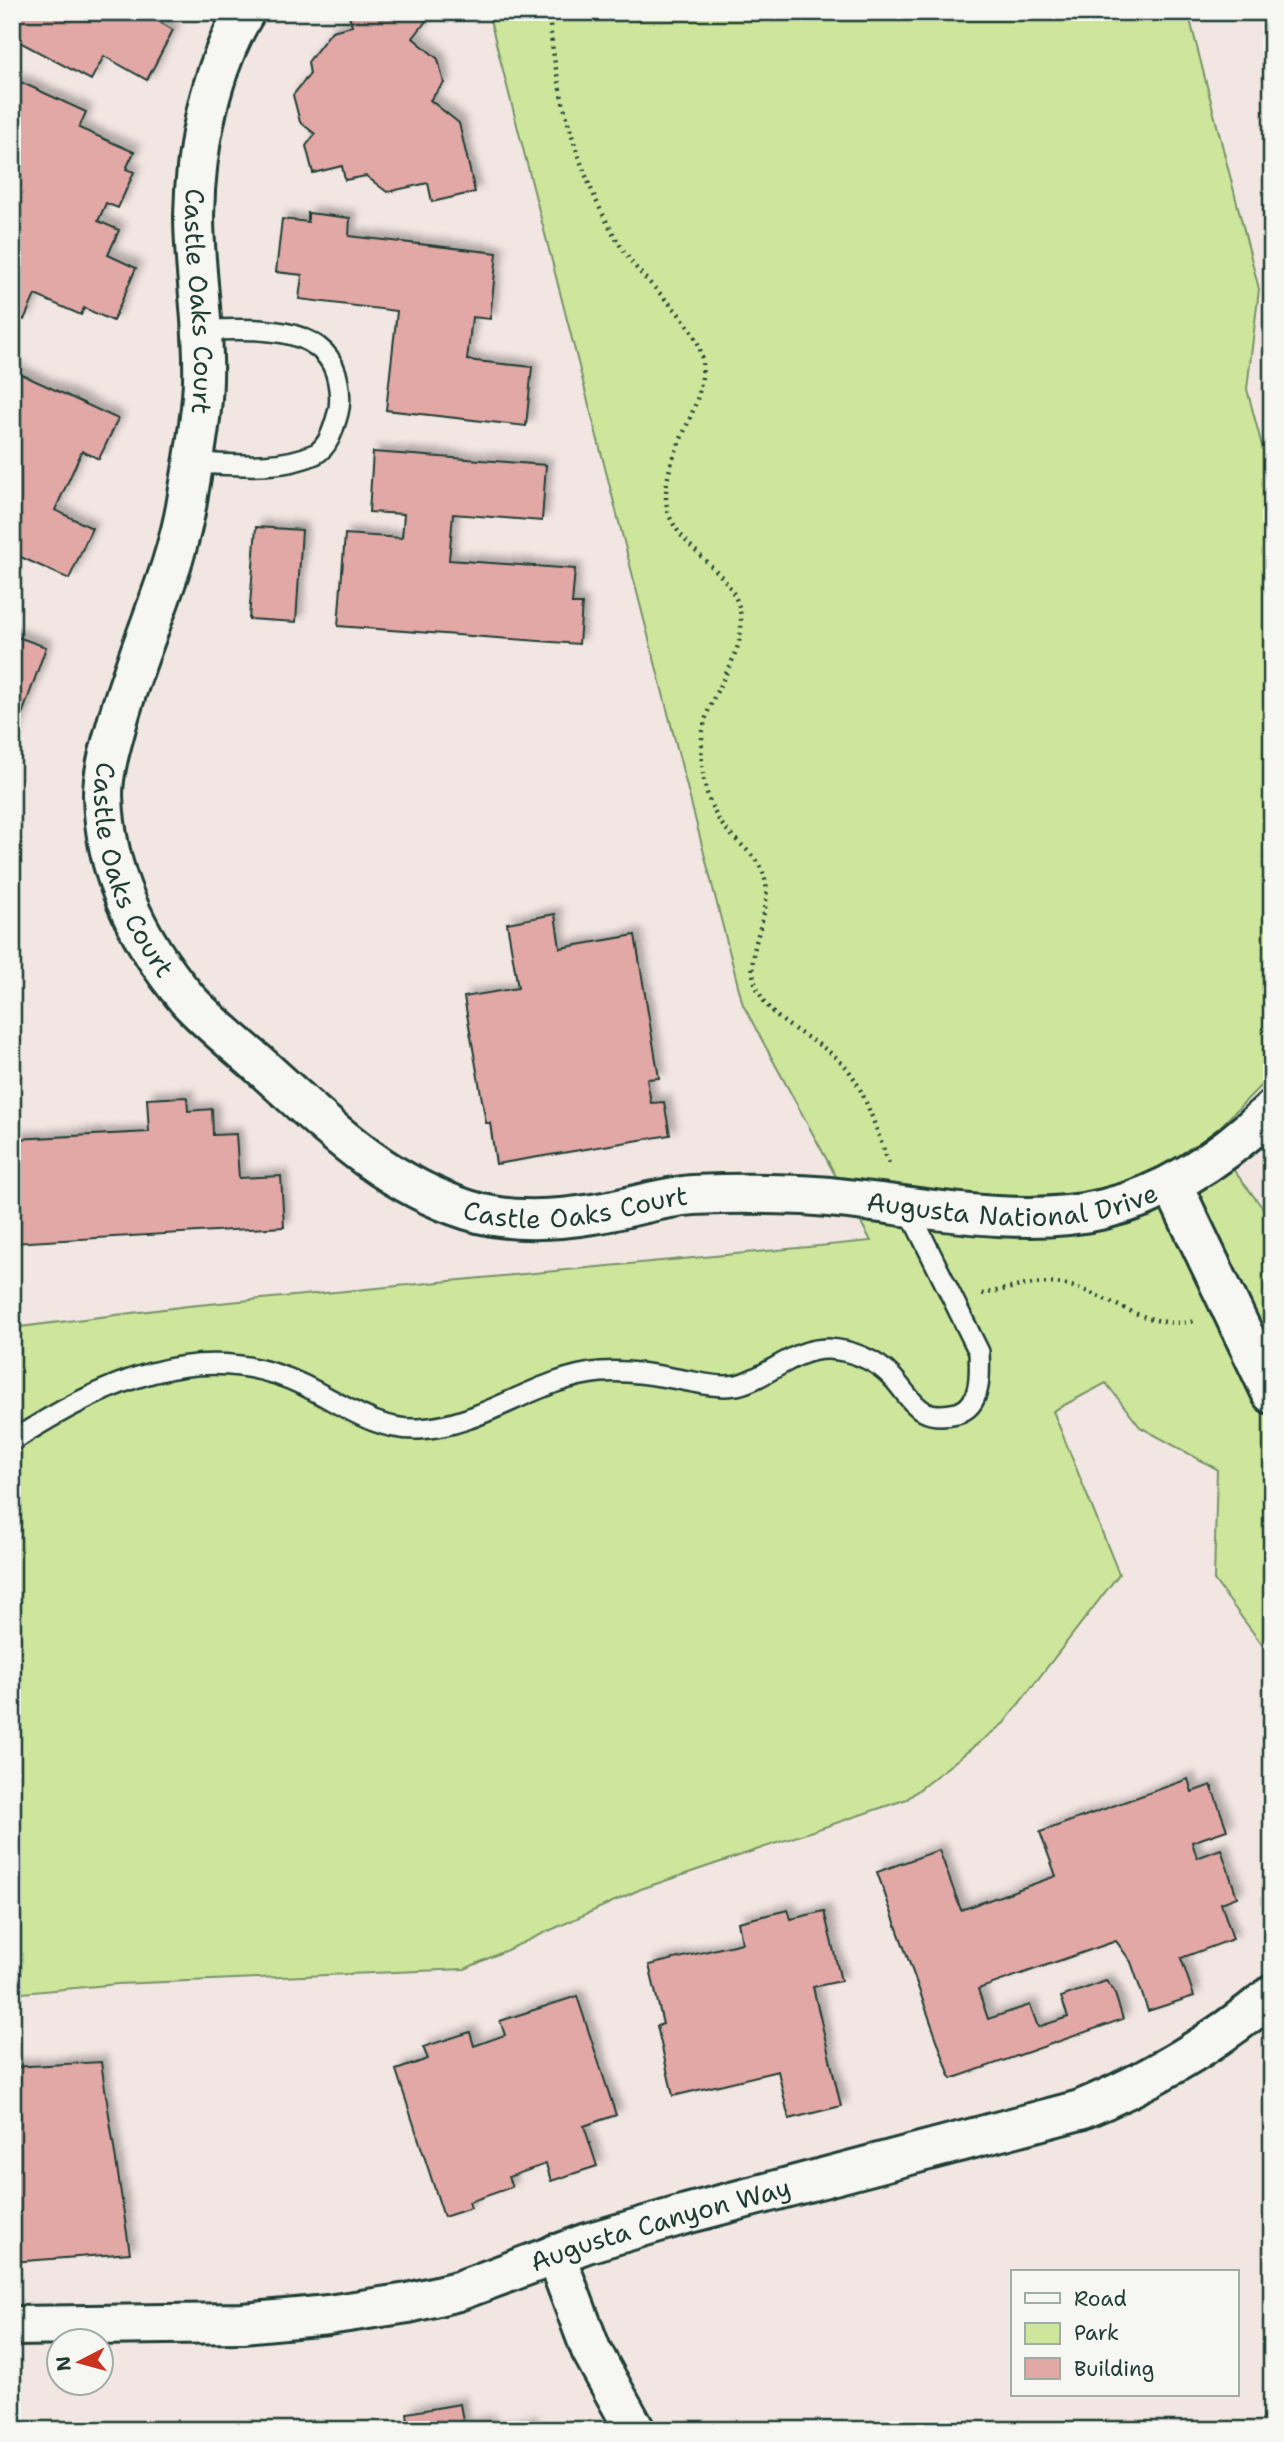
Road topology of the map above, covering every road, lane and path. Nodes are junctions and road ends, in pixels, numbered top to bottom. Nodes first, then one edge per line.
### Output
1 (245, 12) edge
2 (549, 12) edge
3 (201, 330) junction
4 (192, 463) junction
5 (1272, 1110) edge
6 (1172, 1184) junction
7 (725, 1195) joint
8 (907, 1206) junction
9 (954, 1300) junction
10 (1232, 1314) junction
11 (1272, 1394) edge
12 (12, 1441) edge
13 (1272, 1995) edge
14 (555, 2254) junction
15 (12, 2326) edge
16 (635, 2430) edge

1 - 3 street, Castle Oaks Court
2 - 8 path
3 - 4 street, Castle Oaks Court
3 - 4 lane
4 - 7 street, Castle Oaks Court
5 - 6 street, Augusta National Drive
6 - 8 street, Augusta National Drive
6 - 10 street
7 - 8 street, Augusta National Drive
8 - 9 lane
9 - 10 path
9 - 12 lane
10 - 11 street
13 - 14 street, Augusta Canyon Way
14 - 15 street, Augusta Canyon Way
14 - 16 street

